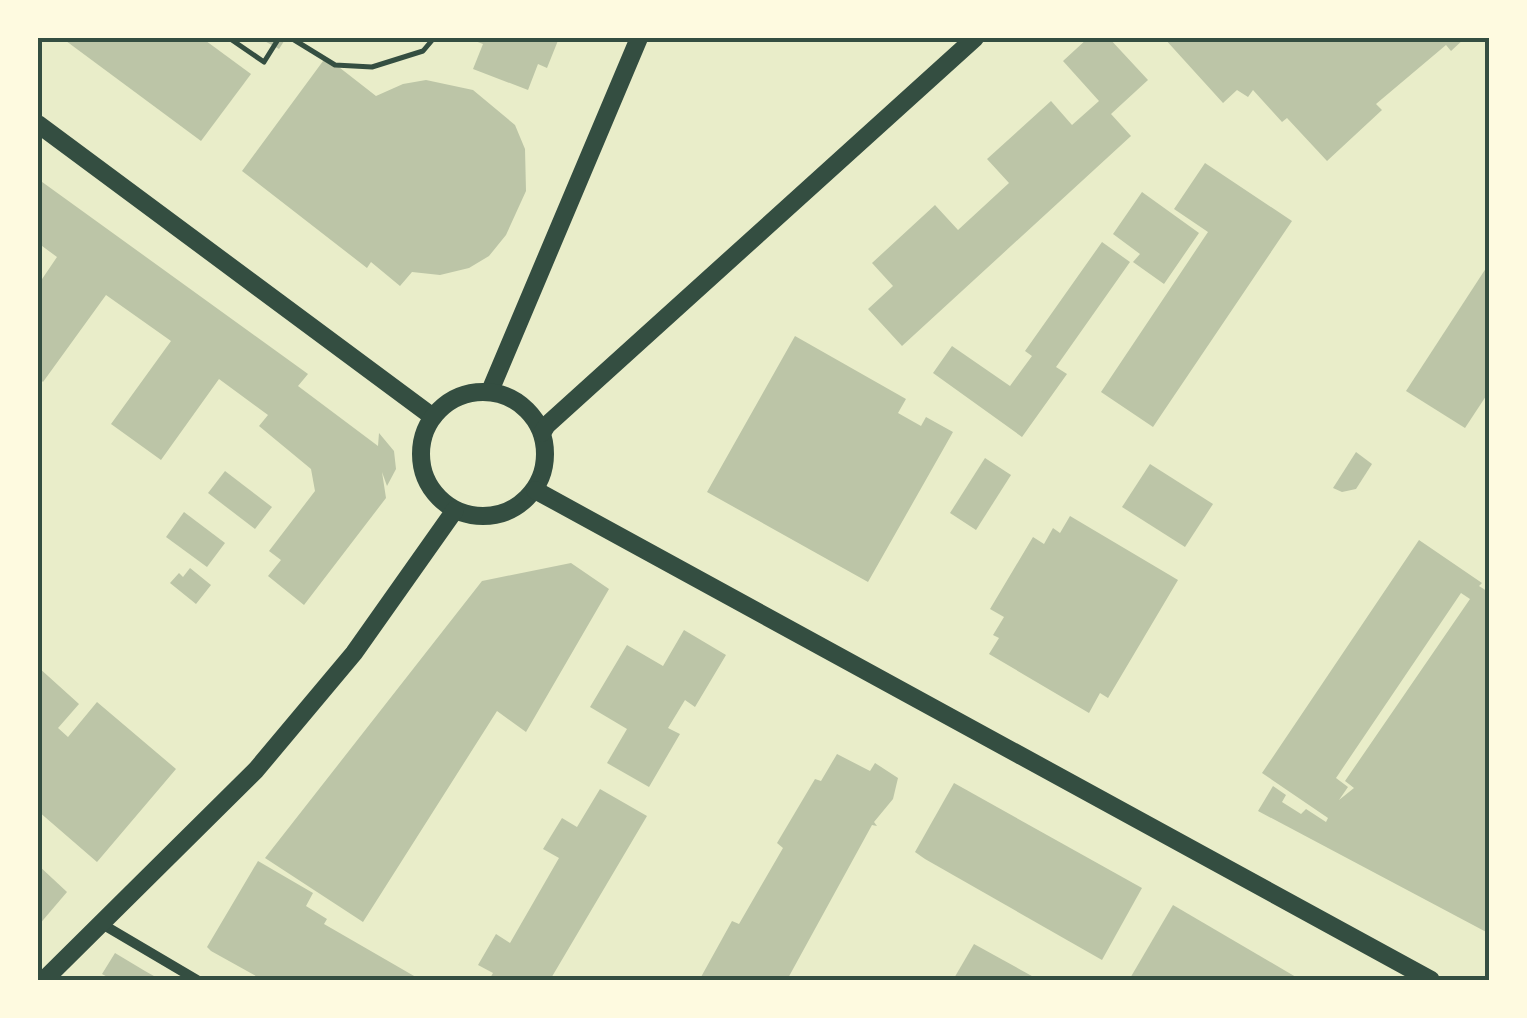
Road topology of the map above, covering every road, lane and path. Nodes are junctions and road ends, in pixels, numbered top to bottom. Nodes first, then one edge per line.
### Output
1 (230, 38) edge
2 (279, 38) edge
3 (291, 38) edge
4 (434, 38) edge
5 (640, 38) edge
6 (975, 38) edge
7 (38, 124) edge
8 (490, 392) junction
9 (433, 417) junction
10 (542, 432) junction
11 (535, 490) junction
12 (455, 510) junction
13 (102, 924) junction
14 (44, 980) edge
15 (197, 980) edge
16 (1431, 980) edge

1 - 2 path
3 - 4 path
5 - 8 street
6 - 10 street
7 - 9 street
8 - 9 street
8 - 10 street
9 - 12 street
10 - 11 street
11 - 12 street
11 - 16 street
12 - 13 street
13 - 14 street
13 - 15 street

